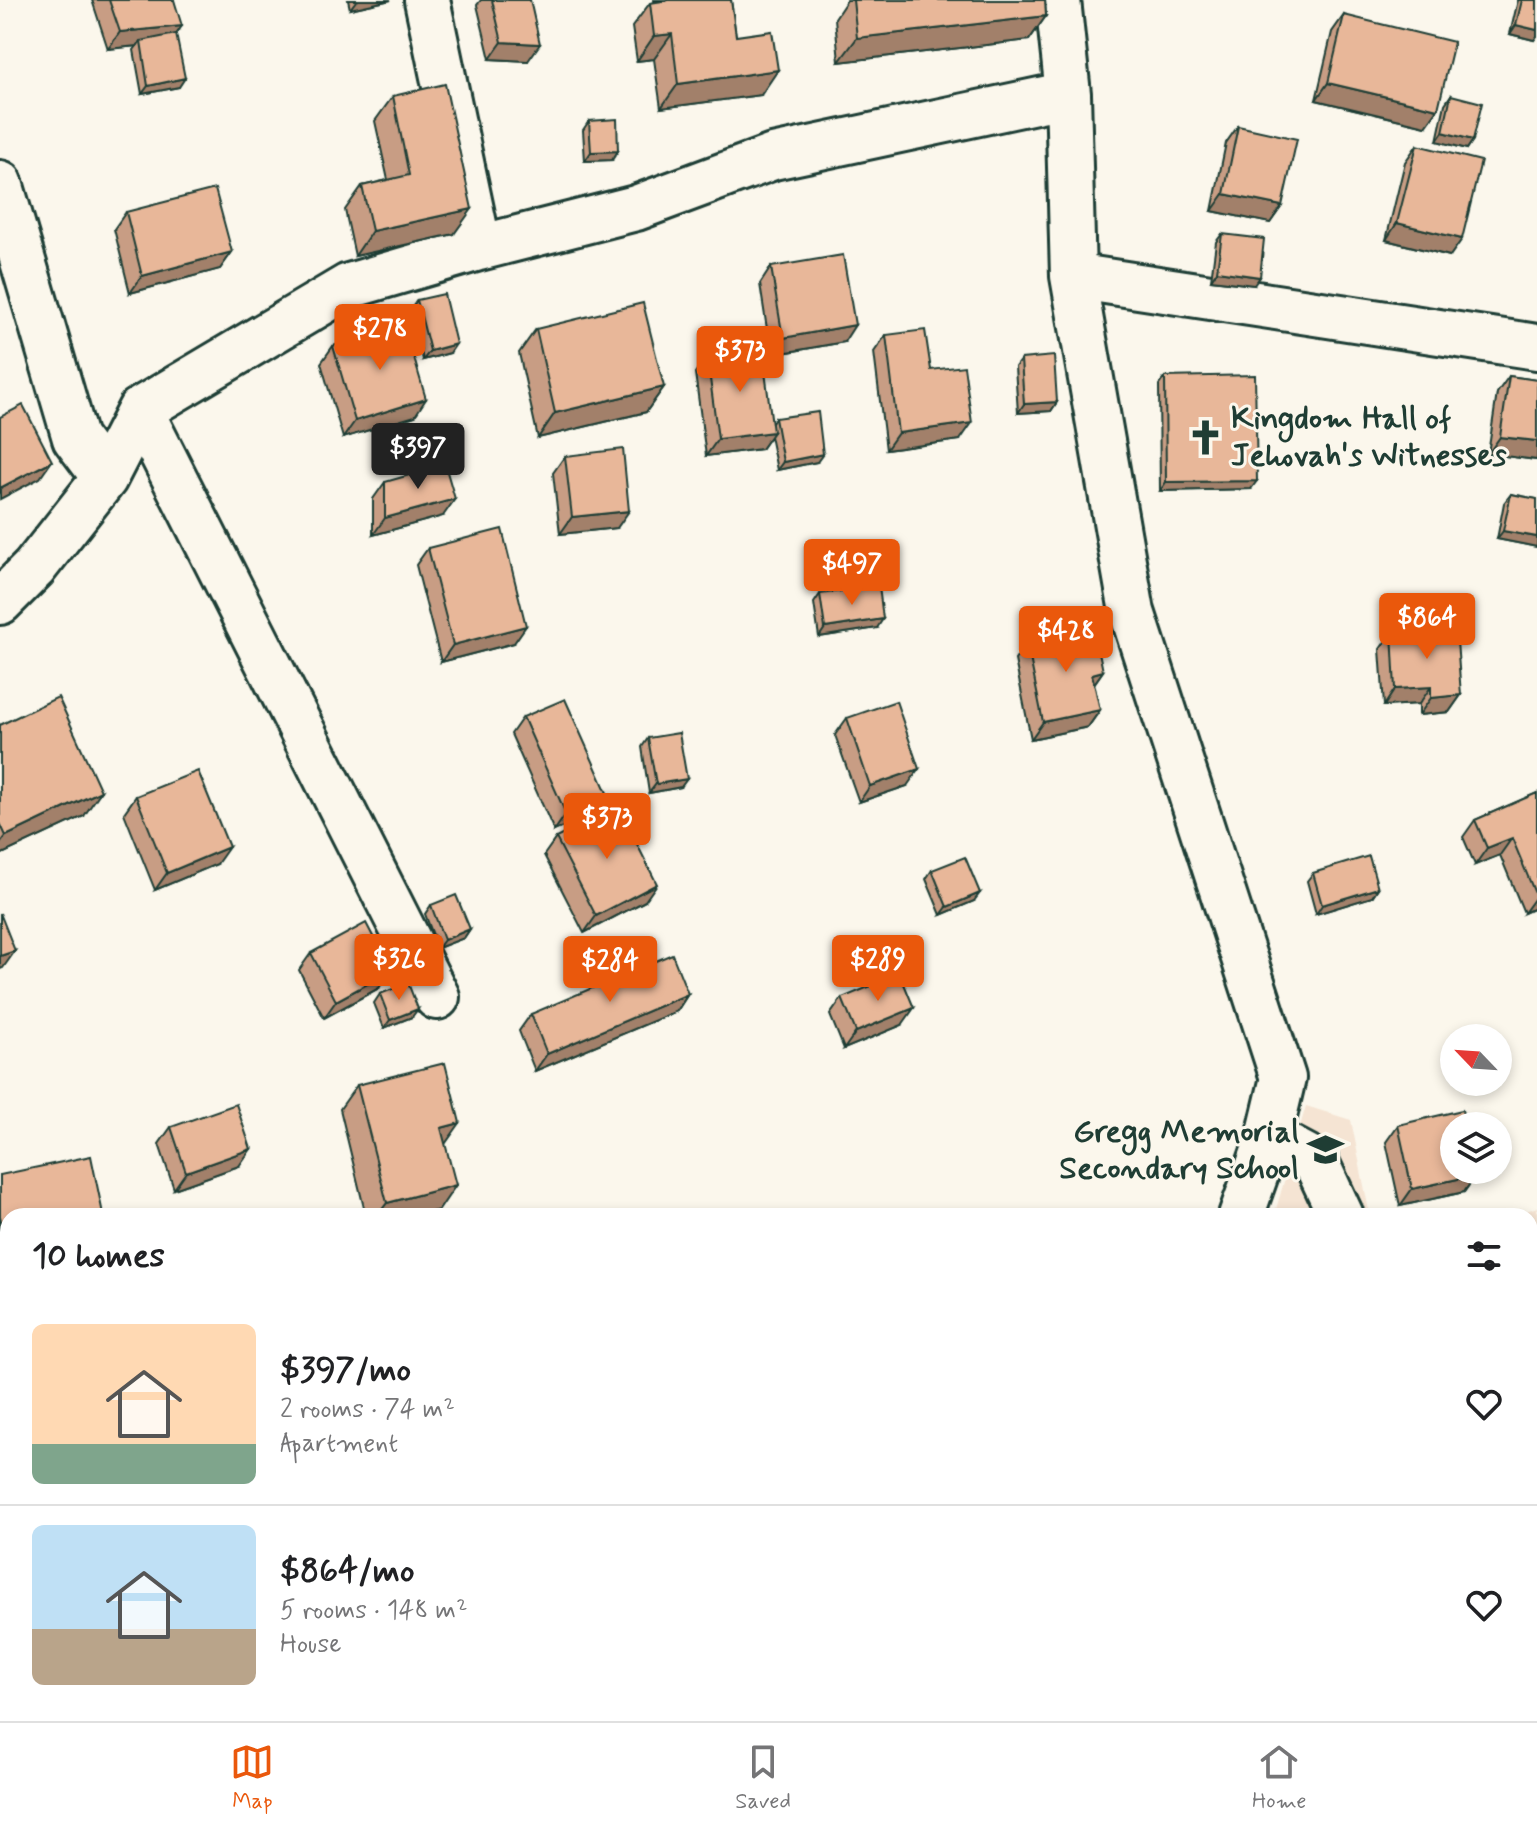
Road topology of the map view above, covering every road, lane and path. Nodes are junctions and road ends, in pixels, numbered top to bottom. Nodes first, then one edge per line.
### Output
1 (427, 0) edge
2 (1058, 0) edge
3 (1068, 94) junction
4 (0, 183) edge
5 (479, 248) junction
6 (1073, 276) junction
7 (1537, 347) edge
8 (140, 410) junction
9 (105, 478) junction
10 (0, 602) edge
11 (437, 997) dead end
12 (1269, 1137) junction
13 (1244, 1208) edge
14 (1337, 1208) edge

1 - 5 street
2 - 3 street
3 - 5 street
3 - 6 street
4 - 9 street
5 - 8 street
6 - 7 street
6 - 12 street
8 - 9 street
8 - 11 street
9 - 10 street
12 - 13 street
12 - 14 street

